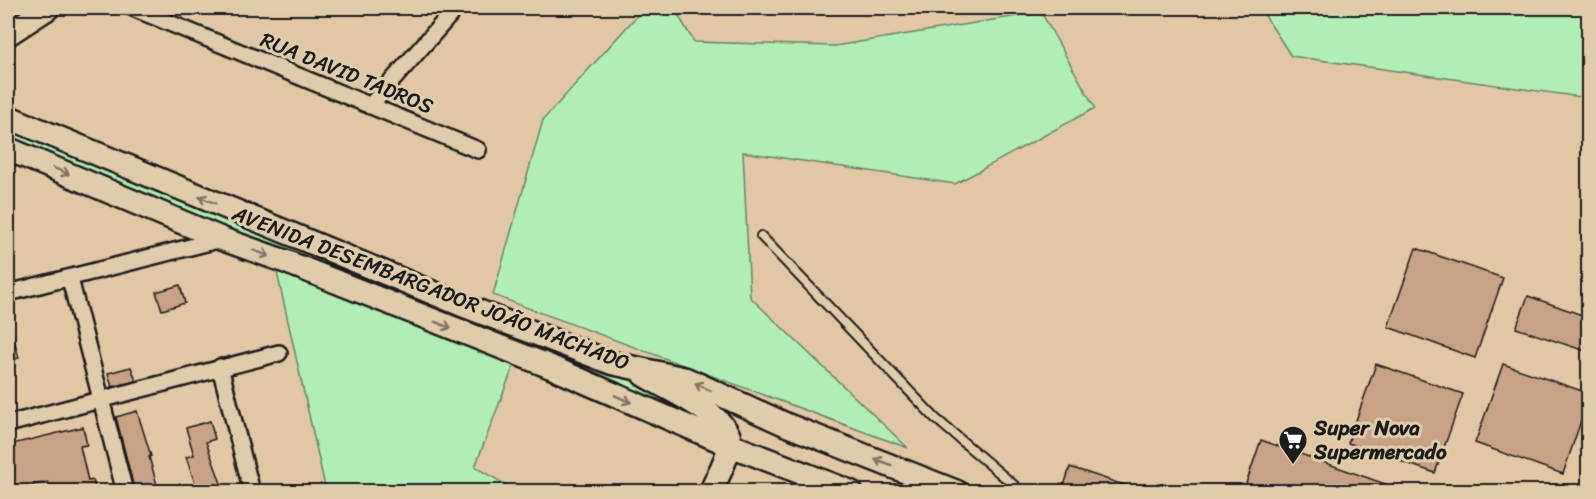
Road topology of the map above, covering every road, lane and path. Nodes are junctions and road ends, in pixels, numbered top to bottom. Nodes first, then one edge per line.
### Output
1 (48, 8) edge
2 (134, 8) edge
3 (456, 8) edge
4 (8, 34) edge
5 (370, 106) junction
6 (8, 117) edge
7 (8, 149) edge
8 (478, 150) dead end
9 (760, 236) dead end
10 (222, 238) junction
11 (70, 279) junction
12 (8, 293) edge
13 (279, 353) dead end
14 (220, 367) junction
15 (632, 368) junction
16 (102, 400) junction
17 (8, 424) edge
18 (730, 445) junction
19 (124, 492) edge
20 (252, 492) edge
21 (711, 492) edge
22 (851, 492) edge
23 (957, 492) edge
24 (1022, 492) edge

1 - 4 street
2 - 5 street, RUA DAVID TADROS
3 - 5 street
5 - 8 street, RUA DAVID TADROS
15 -> 6 street, AVENIDA DESEMBARGADOR JOÃO MACHADO
7 -> 10 street, AVENIDA DESEMBARGADOR JOÃO MACHADO
9 - 24 lane
10 - 11 street
10 -> 18 street, AVENIDA DESEMBARGADOR JOÃO MACHADO
11 - 12 street
11 - 16 street
13 - 14 street
14 - 16 street
14 - 20 street
15 - 18 street
23 -> 15 street, AVENIDA DESEMBARGADOR JOÃO MACHADO
16 - 17 street
16 - 19 street
18 - 21 street
18 - 22 street, AVENIDA DESEMBARGADOR JOÃO MACHADO

